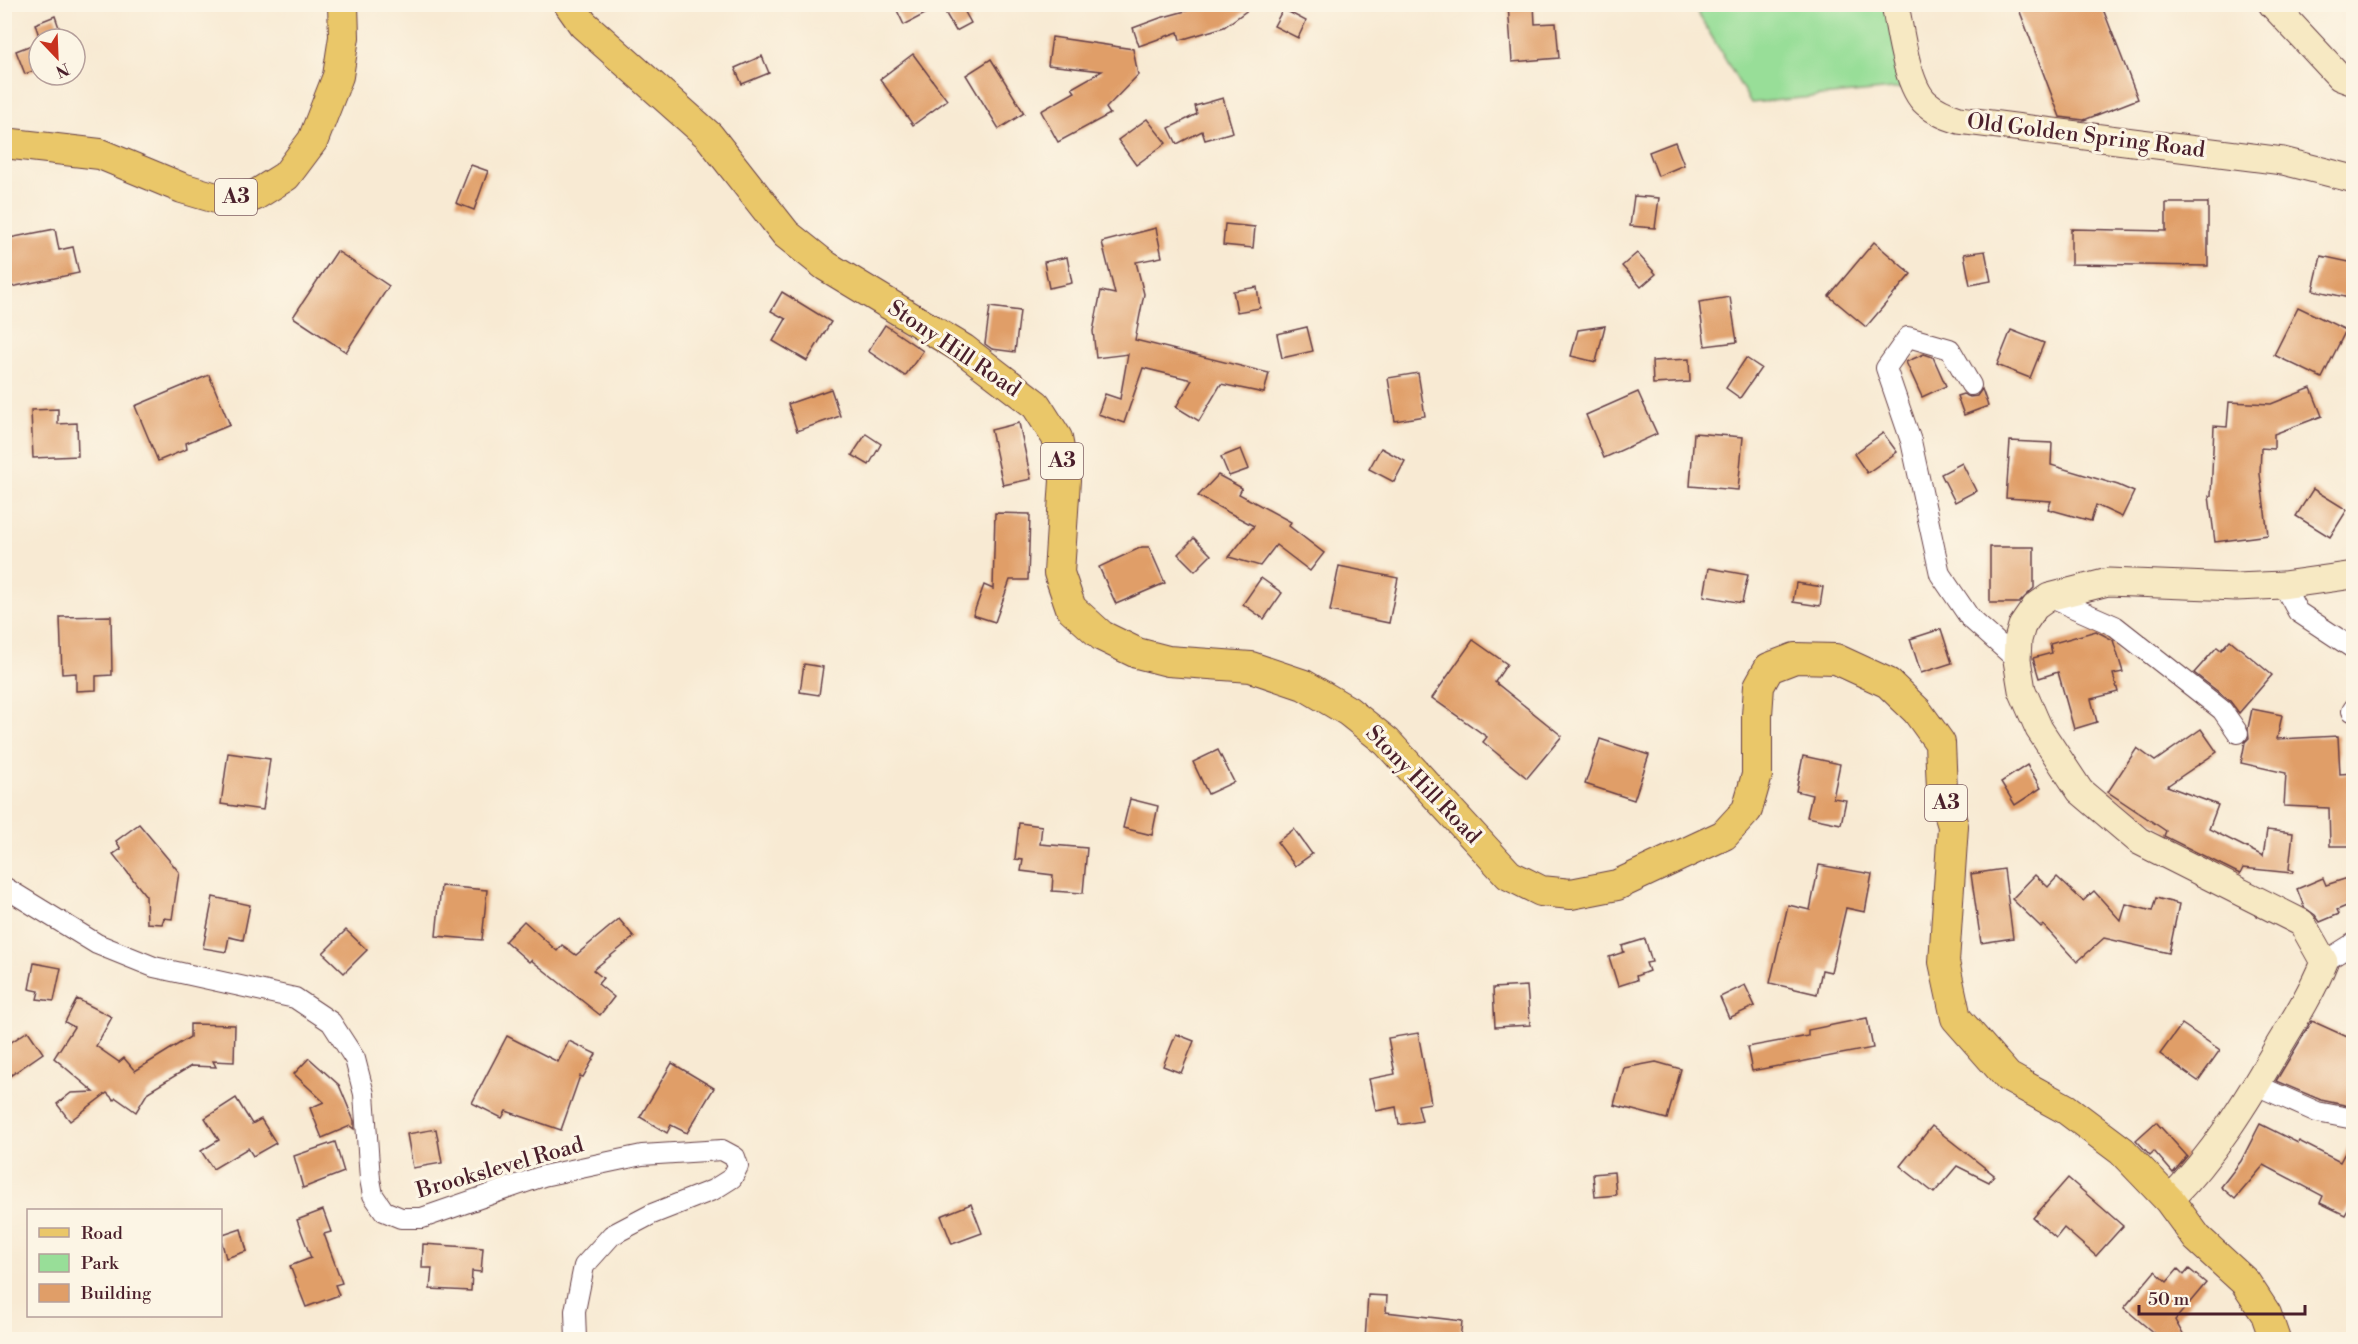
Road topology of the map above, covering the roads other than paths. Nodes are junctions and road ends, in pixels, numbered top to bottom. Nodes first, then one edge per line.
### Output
1 (342, 4) edge
2 (569, 4) edge
3 (1895, 4) edge
4 (2272, 4) edge
5 (2354, 82) edge
6 (4, 143) edge
7 (2354, 179) edge
8 (1971, 385) dead end
9 (2354, 575) edge
10 (2283, 585) junction
11 (2049, 597) junction
12 (2354, 649) edge
13 (2017, 660) junction
14 (2238, 733) dead end
15 (4, 887) edge
16 (2354, 943) edge
17 (2324, 962) junction
18 (2256, 1085) junction
19 (2354, 1119) edge
20 (2169, 1200) junction
21 (576, 1340) edge
22 (2275, 1340) edge

1 - 6 main road, A3
2 - 20 main road, Stony Hill Road / A3
3 - 7 main road, Old Golden Spring Road
4 - 5 main road
8 - 13 street
9 - 10 main road
10 - 11 main road
10 - 12 street
11 - 13 main road
11 - 14 street
13 - 17 main road
15 - 21 street, Brookslevel Road
16 - 17 street
17 - 18 main road
18 - 19 street
18 - 20 main road
20 - 22 main road, A3

